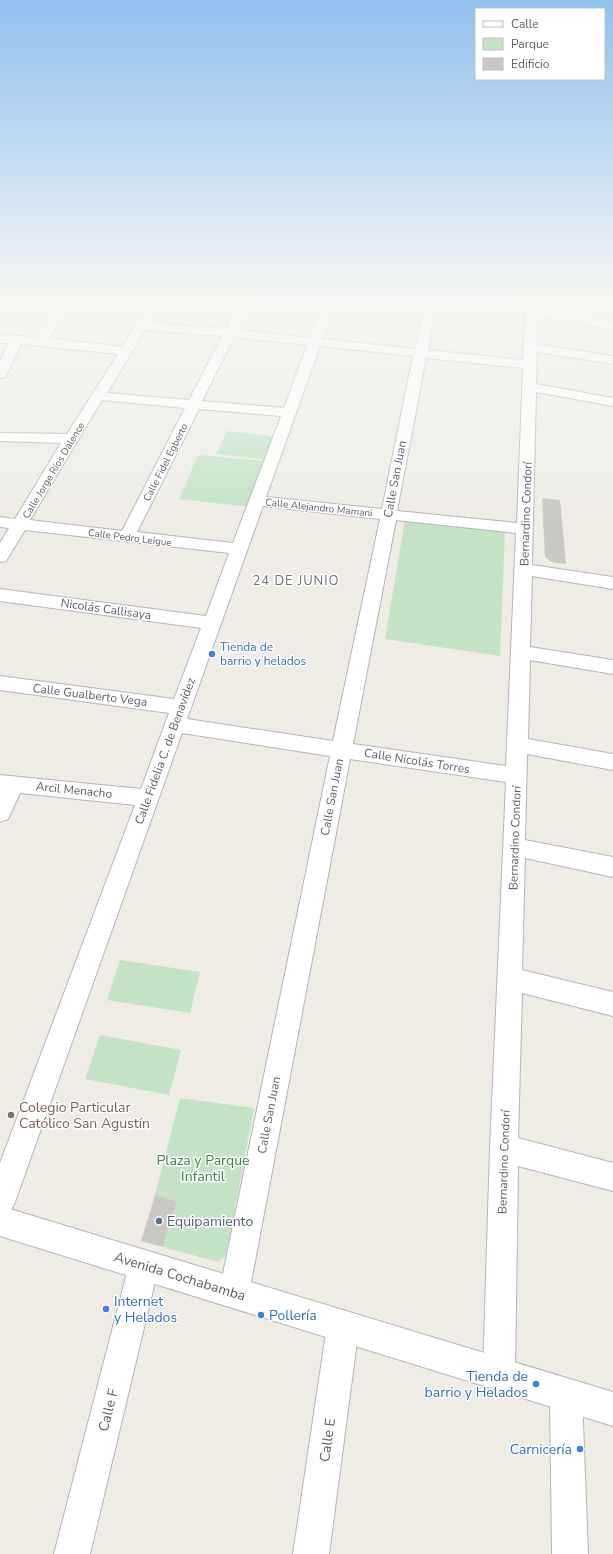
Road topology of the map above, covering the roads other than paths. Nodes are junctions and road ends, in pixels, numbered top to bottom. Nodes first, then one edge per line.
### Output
1 (112, 374) edge
2 (209, 374) edge
3 (304, 374) edge
4 (416, 374) edge
5 (530, 374) edge
6 (530, 387) junction
7 (98, 396) junction
8 (613, 402) edge
9 (194, 404) junction
10 (289, 413) junction
11 (0, 437) edge
12 (71, 439) junction
13 (257, 500) junction
14 (388, 514) junction
15 (0, 522) edge
16 (21, 524) junction
17 (525, 529) junction
18 (127, 537) junction
19 (239, 550) junction
20 (0, 557) edge
21 (524, 569) junction
22 (613, 583) edge
23 (0, 595) edge
24 (212, 623) junction
25 (522, 652) junction
26 (613, 667) edge
27 (0, 683) edge
28 (178, 716) junction
29 (519, 745) junction
30 (341, 750) junction
31 (613, 762) edge
32 (518, 776) junction
33 (7, 783) edge
34 (148, 798) junction
35 (0, 813) edge
36 (515, 847) junction
37 (613, 867) edge
38 (511, 979) junction
39 (613, 1004) edge
40 (504, 1148) junction
41 (613, 1177) edge
42 (0, 1202) edge
43 (0, 1221) edge
44 (144, 1265) junction
45 (234, 1293) junction
46 (343, 1326) junction
47 (499, 1374) junction
48 (566, 1395) junction
49 (613, 1409) edge
50 (72, 1554) edge
51 (312, 1554) edge
52 (570, 1554) edge

1 - 7 street, Calle Jorge Ríos Dalence
2 - 9 street, Calle Fidel Egberto
3 - 10 street, Calle Fidelia C. de Benavídez
4 - 14 street, Calle San Juan
5 - 6 street, Bernardino Condorí
6 - 8 street
6 - 17 street, Bernardino Condorí
7 - 9 street
7 - 12 street, Calle Jorge Ríos Dalence
9 - 10 street
9 - 18 street, Calle Fidel Egberto
10 - 13 street, Calle Fidelia C. de Benavídez
11 - 12 street
12 - 16 street, Calle Jorge Ríos Dalence
13 - 14 street, Calle Alejandro Mamani
13 - 19 street, Calle Fidelia C. de Benavídez
14 - 17 street, Calle Alejandro Mamani
14 - 30 street, Calle San Juan
15 - 16 street, Calle Pedro Leigue
16 - 18 street, Calle Pedro Leigue
16 - 20 street, Calle Jorge Ríos Dalence
17 - 21 street, Bernardino Condorí
18 - 19 street, Calle Pedro Leigue
19 - 24 street, Calle Fidelia C. de Benavídez
21 - 22 street
21 - 25 street, Bernardino Condorí
23 - 24 street, Nicolás Callisaya
24 - 28 street, Calle Fidelia C. de Benavídez
25 - 26 street
25 - 29 street, Bernardino Condorí
27 - 28 street, Calle Gualberto Vega
28 - 30 street, Calle Nicolás Torres
28 - 34 street, Calle Fidelia C. de Benavídez
29 - 31 street
29 - 32 street, Bernardino Condorí
30 - 32 street, Calle Nicolás Torres
30 - 45 street, Calle San Juan
32 - 36 street, Bernardino Condorí
33 - 34 street, Arcil Menacho
33 - 35 street
34 - 42 street, Calle Fidelia C. de Benavídez
36 - 37 street
36 - 38 street, Bernardino Condorí
38 - 39 street
38 - 40 street, Bernardino Condorí
40 - 41 street
40 - 47 street, Bernardino Condorí
43 - 44 main road, Avenida Cochabamba
44 - 45 main road, Avenida Cochabamba
44 - 50 street, Calle F
45 - 46 main road, Avenida Cochabamba
46 - 47 main road, Avenida Cochabamba
46 - 51 street, Calle E
47 - 48 main road, Avenida Cochabamba
48 - 49 main road, Avenida Cochabamba
48 - 52 street

